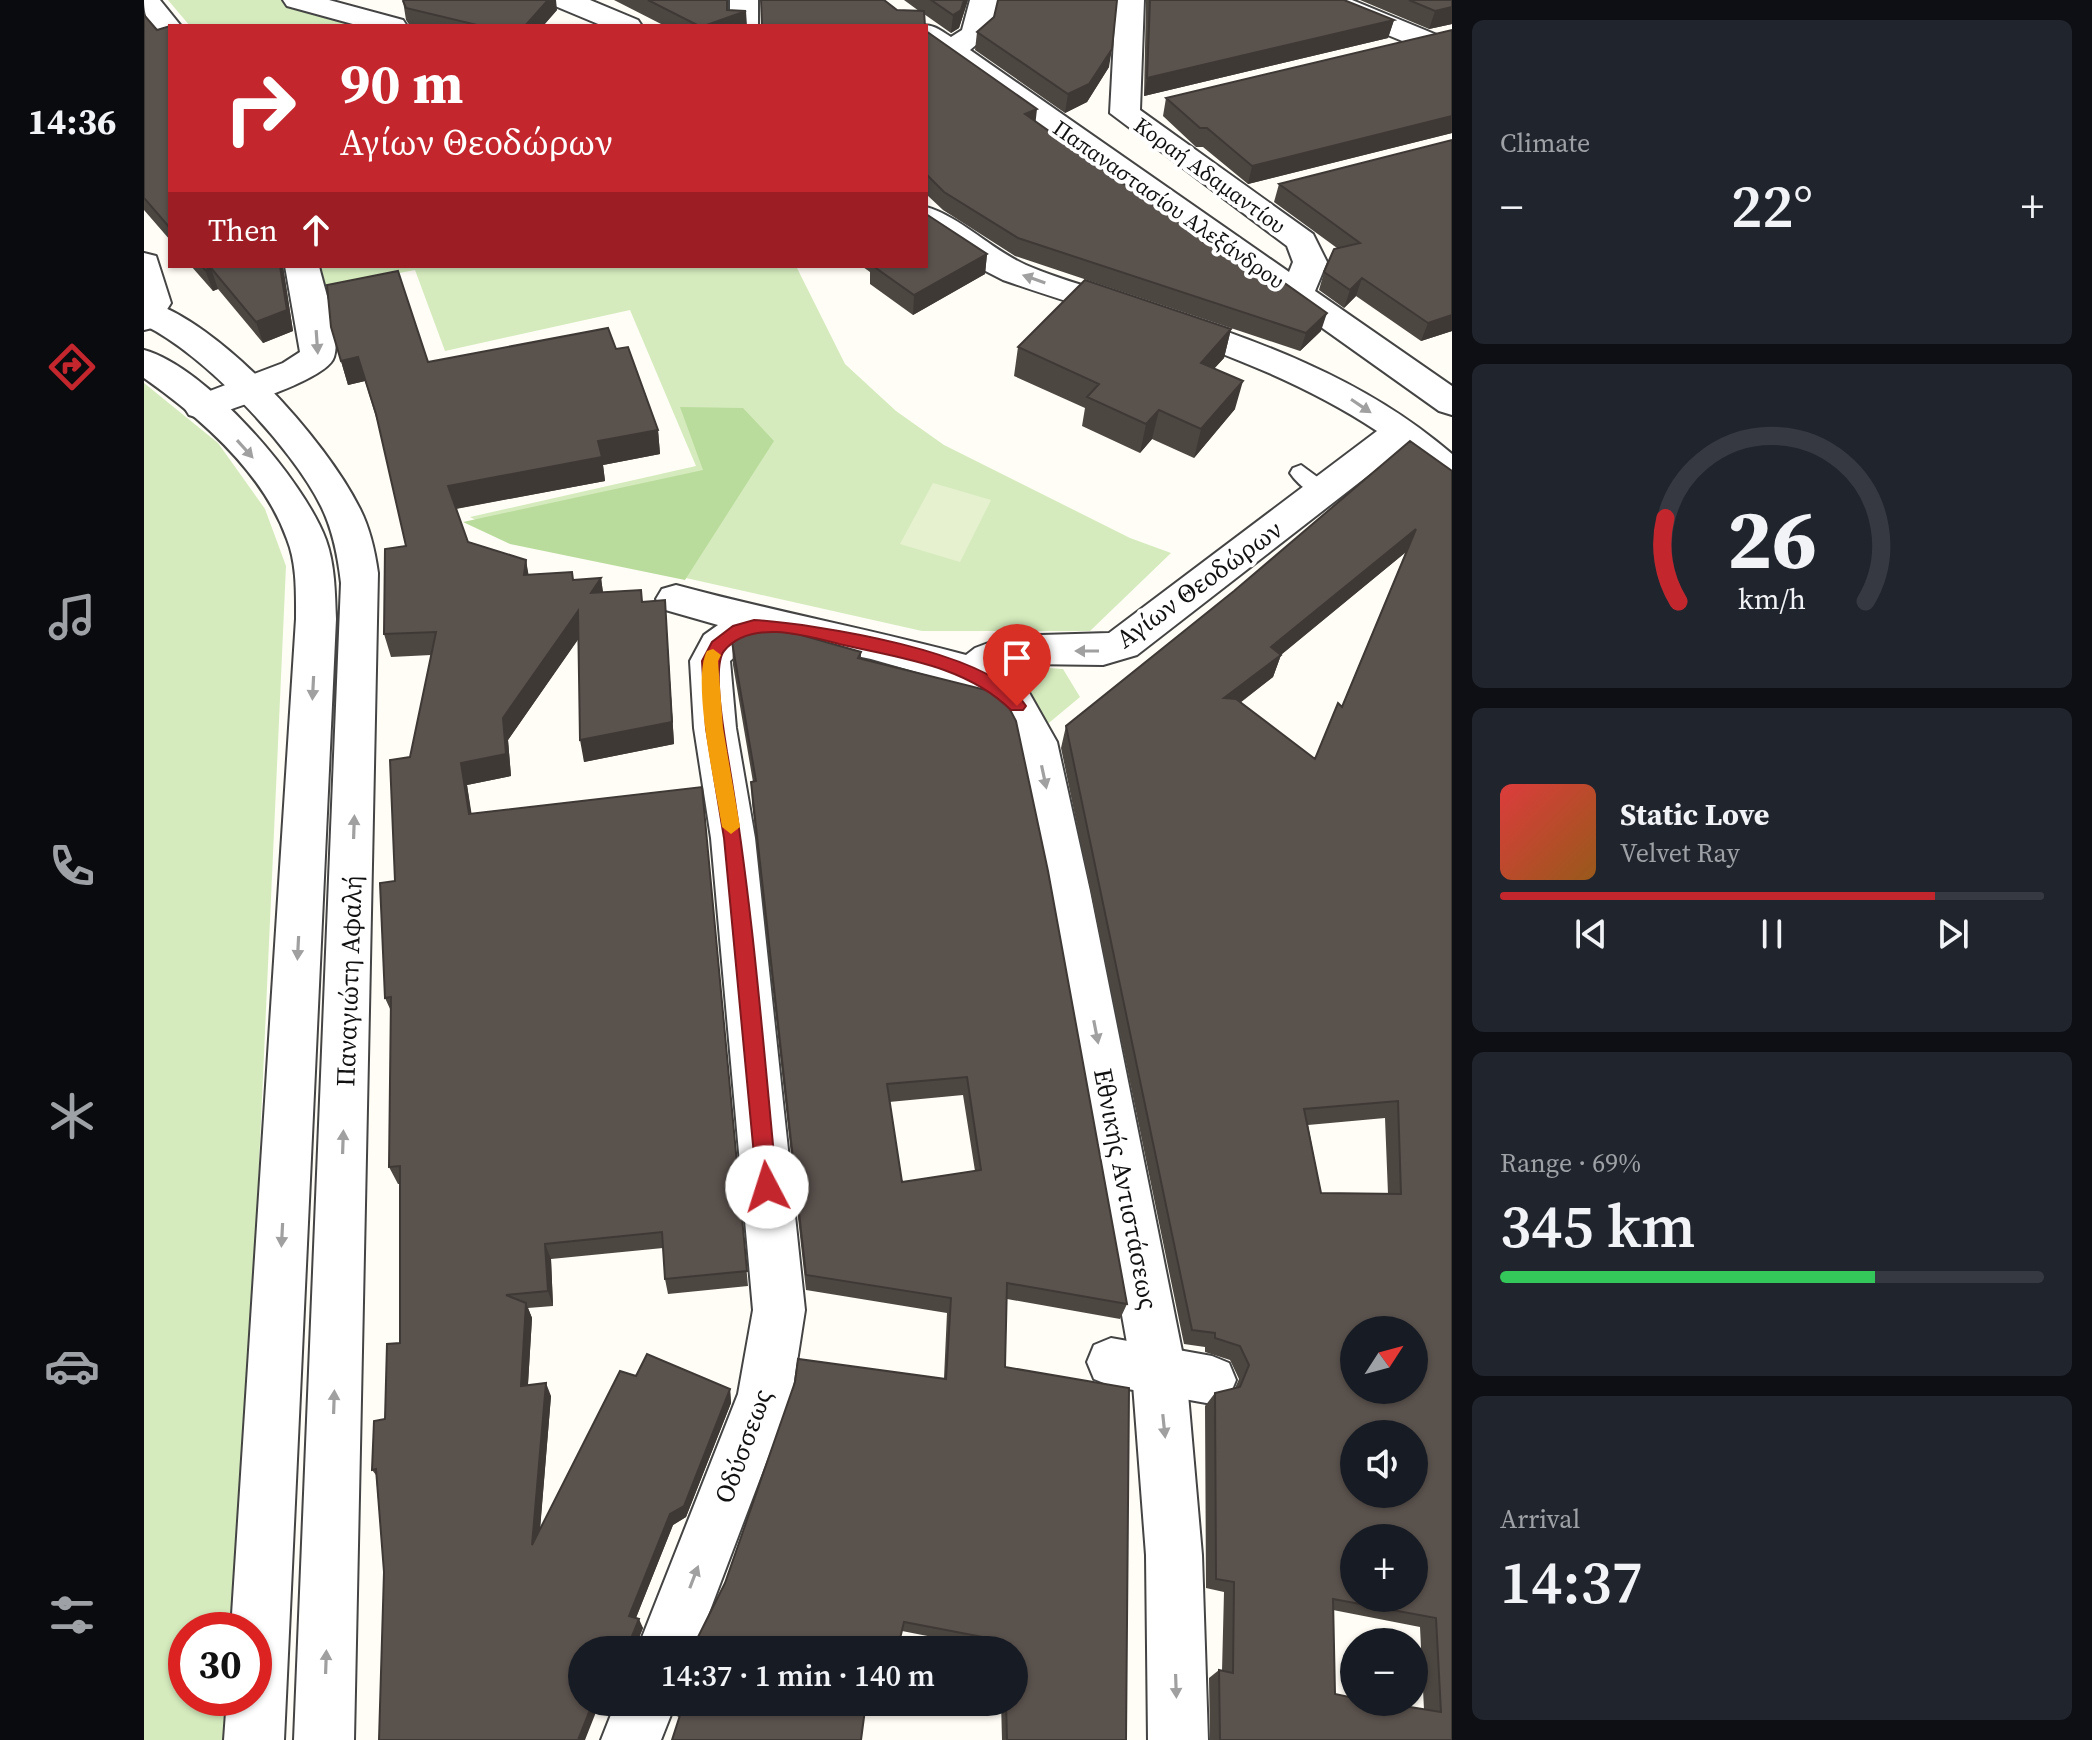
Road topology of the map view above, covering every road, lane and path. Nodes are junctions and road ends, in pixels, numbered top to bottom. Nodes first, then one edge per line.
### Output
1 (145, 0) edge
2 (297, 0) edge
3 (565, 0) edge
4 (744, 0) edge
5 (984, 0) edge
6 (1130, 0) edge
7 (1327, 0) edge
8 (1405, 0) edge
9 (606, 19) edge
10 (386, 24) edge
11 (744, 24) edge
12 (168, 29) edge
13 (928, 31) edge
14 (928, 34) edge
15 (1440, 38) edge
16 (1382, 52) edge
17 (1155, 106) dead end
18 (1125, 113) junction
19 (928, 218) edge
20 (144, 263) edge
21 (302, 268) edge
22 (1297, 294) junction
23 (146, 314) edge
24 (1354, 334) junction
25 (1452, 360) edge
26 (144, 361) edge
27 (1294, 367) junction
28 (1414, 376) junction
29 (248, 389) junction
30 (1452, 403) edge
31 (202, 407) junction
32 (1400, 432) junction
33 (1452, 474) edge
34 (676, 599) dead end
35 (770, 625) junction
36 (972, 672) junction
37 (1111, 1362) dead end
38 (1159, 1371) junction
39 (1212, 1380) dead end
40 (671, 1636) edge
41 (640, 1716) edge
42 (254, 1740) edge
43 (324, 1740) edge
44 (631, 1740) edge
45 (1178, 1740) edge

1 - 12 street
2 - 10 street
3 - 9 street
4 - 11 street
5 - 13 street
6 - 18 street, Κοραή Αδαμαντίου
7 - 15 street
8 - 15 street
14 - 22 street, Παπαναστασίου Αλεξάνδρου
15 - 16 street
17 - 18 street
18 - 22 street, Κοραή Αδαμαντίου
27 -> 19 street
20 - 23 street
21 -> 29 street
22 - 24 street, Παπαναστασίου Αλεξάνδρου
23 - 29 street, Παναγιώτη Αφαλή
24 - 27 street
24 - 28 street, Παπαναστασίου Αλεξάνδρου
25 - 28 street
26 - 31 street, Παναγιώτη Αφαλή
27 -> 32 street
28 - 30 street, Παπαναστασίου Αλεξάνδρου
29 - 31 street
43 -> 29 street, Παναγιώτη Αφαλή
31 -> 42 street, Παναγιώτη Αφαλή
32 - 33 street
32 -> 36 street, Αγίων Θεοδώρων
34 - 35 street
35 - 36 street
40 -> 35 street, Οδύσσεως
36 -> 38 street, Εθνικής Αντιστάσεως
37 - 38 street
38 - 39 street
38 -> 45 street, Εθνικής Αντιστάσεως
41 - 44 street

